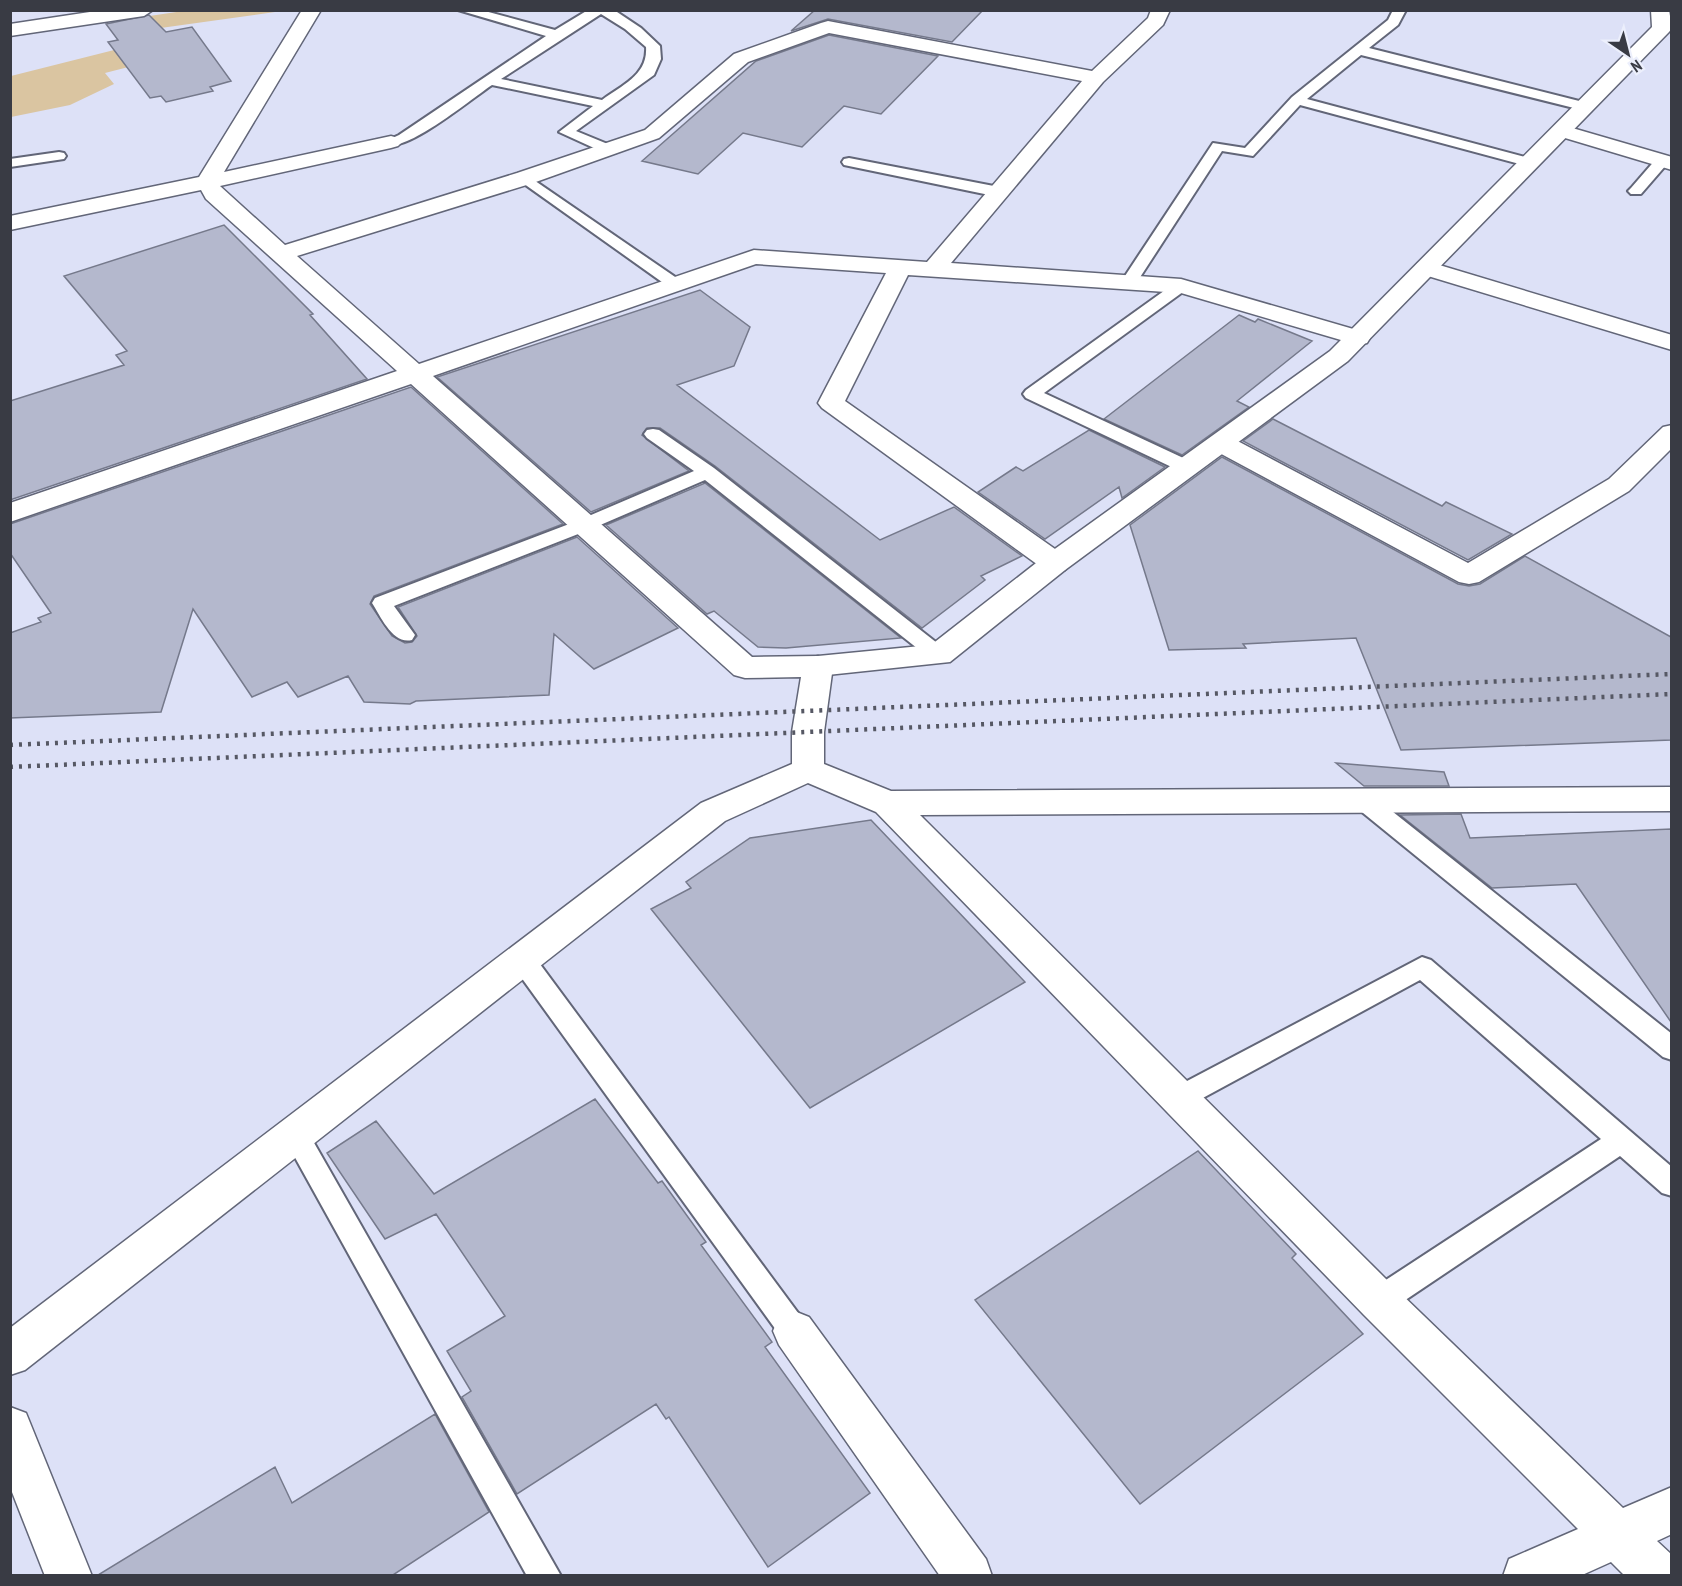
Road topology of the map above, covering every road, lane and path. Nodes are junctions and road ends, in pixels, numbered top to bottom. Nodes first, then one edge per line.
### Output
1 (144, 10) edge
2 (312, 10) edge
3 (464, 10) edge
4 (598, 10) edge
5 (604, 10) edge
6 (1161, 10) edge
7 (1400, 10) edge
8 (1660, 10) edge
9 (10, 30) edge
10 (557, 34) junction
11 (1359, 50) junction
12 (1096, 78) junction
13 (489, 80) junction
14 (1297, 100) junction
15 (603, 104) junction
16 (1586, 107) junction
17 (1562, 131) junction
18 (391, 142) joint
19 (610, 150) junction
20 (59, 156) dead end
21 (849, 162) dead end
22 (10, 163) edge
23 (1531, 163) junction
24 (1667, 163) edge
25 (525, 178) junction
26 (207, 182) junction
27 (1636, 191) dead end
28 (999, 192) junction
29 (10, 223) edge
30 (282, 253) junction
31 (901, 266) junction
32 (935, 267) junction
33 (1426, 268) junction
34 (1129, 282) junction
35 (675, 284) junction
36 (1181, 286) junction
37 (1358, 338) junction
38 (1671, 343) edge
39 (415, 372) junction
40 (1671, 433) edge
41 (653, 434) dead end
42 (1221, 443) junction
43 (1187, 467) junction
44 (707, 472) junction
45 (10, 513) edge
46 (584, 525) junction
47 (1055, 563) junction
48 (405, 635) dead end
49 (939, 655) junction
50 (818, 666) junction
51 (808, 770) junction
52 (1671, 799) edge
53 (1365, 802) junction
54 (888, 803) junction
55 (522, 959) junction
56 (1671, 1049) edge
57 (1179, 1098) junction
58 (296, 1135) junction
59 (1622, 1140) junction
60 (1671, 1184) edge
61 (1378, 1301) junction
62 (794, 1331) joint
63 (10, 1355) edge
64 (10, 1429) edge
65 (1671, 1510) edge
66 (1619, 1535) junction
67 (69, 1575) edge
68 (545, 1575) edge
69 (969, 1575) edge
70 (1526, 1575) edge
71 (1659, 1575) edge

1 - 9 street
2 - 26 street
3 - 10 lane
4 - 10 lane
5 - 15 lane
6 - 12 street
7 - 11 lane
8 - 16 street
10 - 13 lane
11 - 14 lane
11 - 16 lane
12 - 19 street
12 - 28 street
13 - 15 lane
13 - 18 lane
14 - 23 lane
14 - 34 lane
15 - 19 lane
16 - 17 street
17 - 23 street
17 - 24 street
18 - 26 street
19 - 25 street
20 - 22 lane
21 - 28 lane
23 - 33 street
24 - 27 lane
25 - 30 street
25 - 35 lane
26 - 29 street
26 - 30 street
28 - 32 street
30 - 39 street
31 - 32 street
31 - 35 street
31 - 47 street
32 - 34 street
33 - 37 street
33 - 38 street
34 - 36 street
35 - 39 street
36 - 37 street
36 - 43 lane
37 - 42 street
39 - 45 street
39 - 46 street
40 - 42 street
41 - 44 lane
42 - 43 street
43 - 47 street
44 - 46 lane
44 - 49 lane
46 - 48 lane
46 - 50 street
47 - 49 street
49 - 50 street
50 - 51 street
51 - 54 street
51 - 55 street
52 - 53 street
53 - 54 street
53 - 56 lane
54 - 57 street
55 - 58 street
55 - 62 lane
57 - 59 lane
57 - 61 street
58 - 63 street
58 - 68 lane
59 - 60 lane
59 - 61 lane
61 - 66 street
62 - 69 street
64 - 67 street
65 - 66 street
66 - 70 street
66 - 71 street

